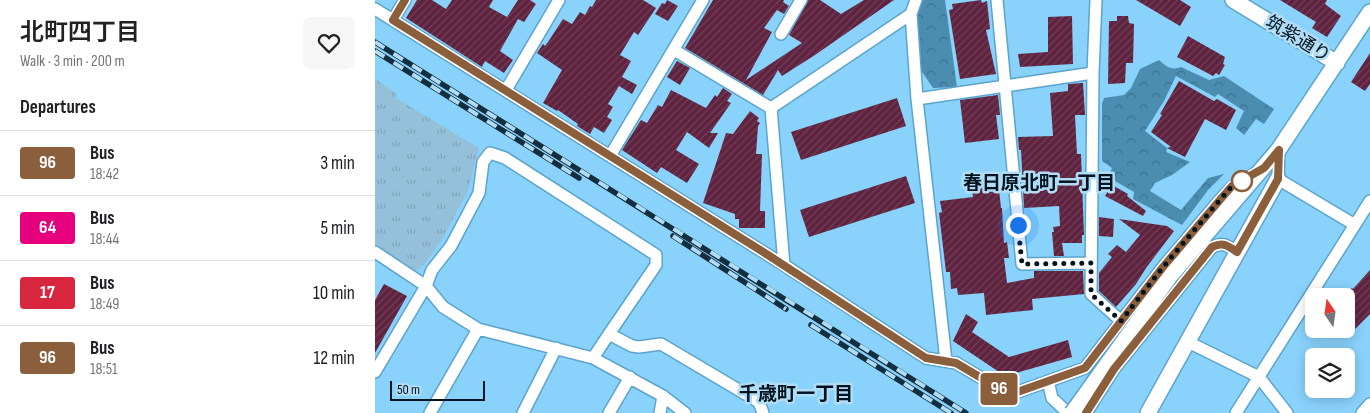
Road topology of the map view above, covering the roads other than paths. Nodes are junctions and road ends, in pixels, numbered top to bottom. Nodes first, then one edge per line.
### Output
1 (405, 0) edge
2 (559, 0) edge
3 (703, 0) edge
4 (801, 0) edge
5 (916, 0) edge
6 (997, 0) edge
7 (1096, 0) edge
8 (1233, 0) edge
9 (375, 9) edge
10 (1370, 12) edge
11 (911, 14) junction
12 (393, 20) junction
13 (781, 34) dead end
14 (674, 50) junction
15 (1337, 63) junction
16 (1093, 73) junction
17 (1005, 86) junction
18 (505, 90) junction
19 (917, 99) junction
20 (771, 108) junction
21 (1279, 150) junction
22 (610, 156) junction
23 (1264, 168) junction
24 (1278, 179) junction
25 (1370, 201) edge
26 (1355, 225) junction
27 (375, 252) edge
28 (1237, 252) junction
29 (1091, 263) junction
30 (784, 265) junction
31 (426, 286) junction
32 (1121, 321) junction
33 (478, 329) junction
34 (609, 334) junction
35 (1187, 342) junction
36 (556, 348) junction
37 (1096, 355) junction
38 (593, 358) junction
39 (946, 361) junction
40 (1114, 369) junction
41 (375, 372) edge
42 (629, 377) junction
43 (1259, 377) junction
44 (1048, 381) junction
45 (663, 396) junction
46 (1370, 404) edge
47 (430, 413) edge
48 (523, 413) edge
49 (609, 413) edge
50 (660, 413) edge
51 (685, 413) edge
52 (763, 413) edge
53 (1068, 413) edge
54 (1072, 413) edge
55 (1086, 413) edge
56 (1148, 413) edge
57 (1236, 413) edge
58 (1287, 413) edge
59 (1361, 413) edge

1 - 12 street
2 - 18 street
3 - 14 street
4 - 13 street
5 - 11 street
6 - 17 street
7 - 16 street
8 - 15 street, 筑紫通り
9 - 12 street
10 - 15 street
11 - 19 street
11 - 20 street
12 - 18 street
14 - 20 street
14 - 22 street
15 - 21 street
16 - 17 street
16 - 29 street
17 - 19 street
17 - 29 street
18 - 22 street
19 - 39 street
20 - 30 street
21 - 23 street
21 - 24 street
22 - 30 street
23 - 32 street
23 - 54 street, bridge
24 - 26 street
24 - 28 street
25 - 26 street
26 - 43 street
27 - 31 street
28 - 35 street
28 - 40 street
29 - 32 street
30 - 39 street
31 - 33 street
31 - 34 street
31 - 41 street
32 - 37 street
33 - 36 street
33 - 47 street
34 - 38 street
34 - 52 street
35 - 43 street
35 - 56 street
36 - 38 street
36 - 48 street
37 - 40 street
37 - 44 street
38 - 42 street
39 - 44 street
40 - 55 street
42 - 45 street
42 - 49 street
43 - 57 street
43 - 58 street
44 - 53 street
45 - 50 street
45 - 51 street
46 - 59 street

